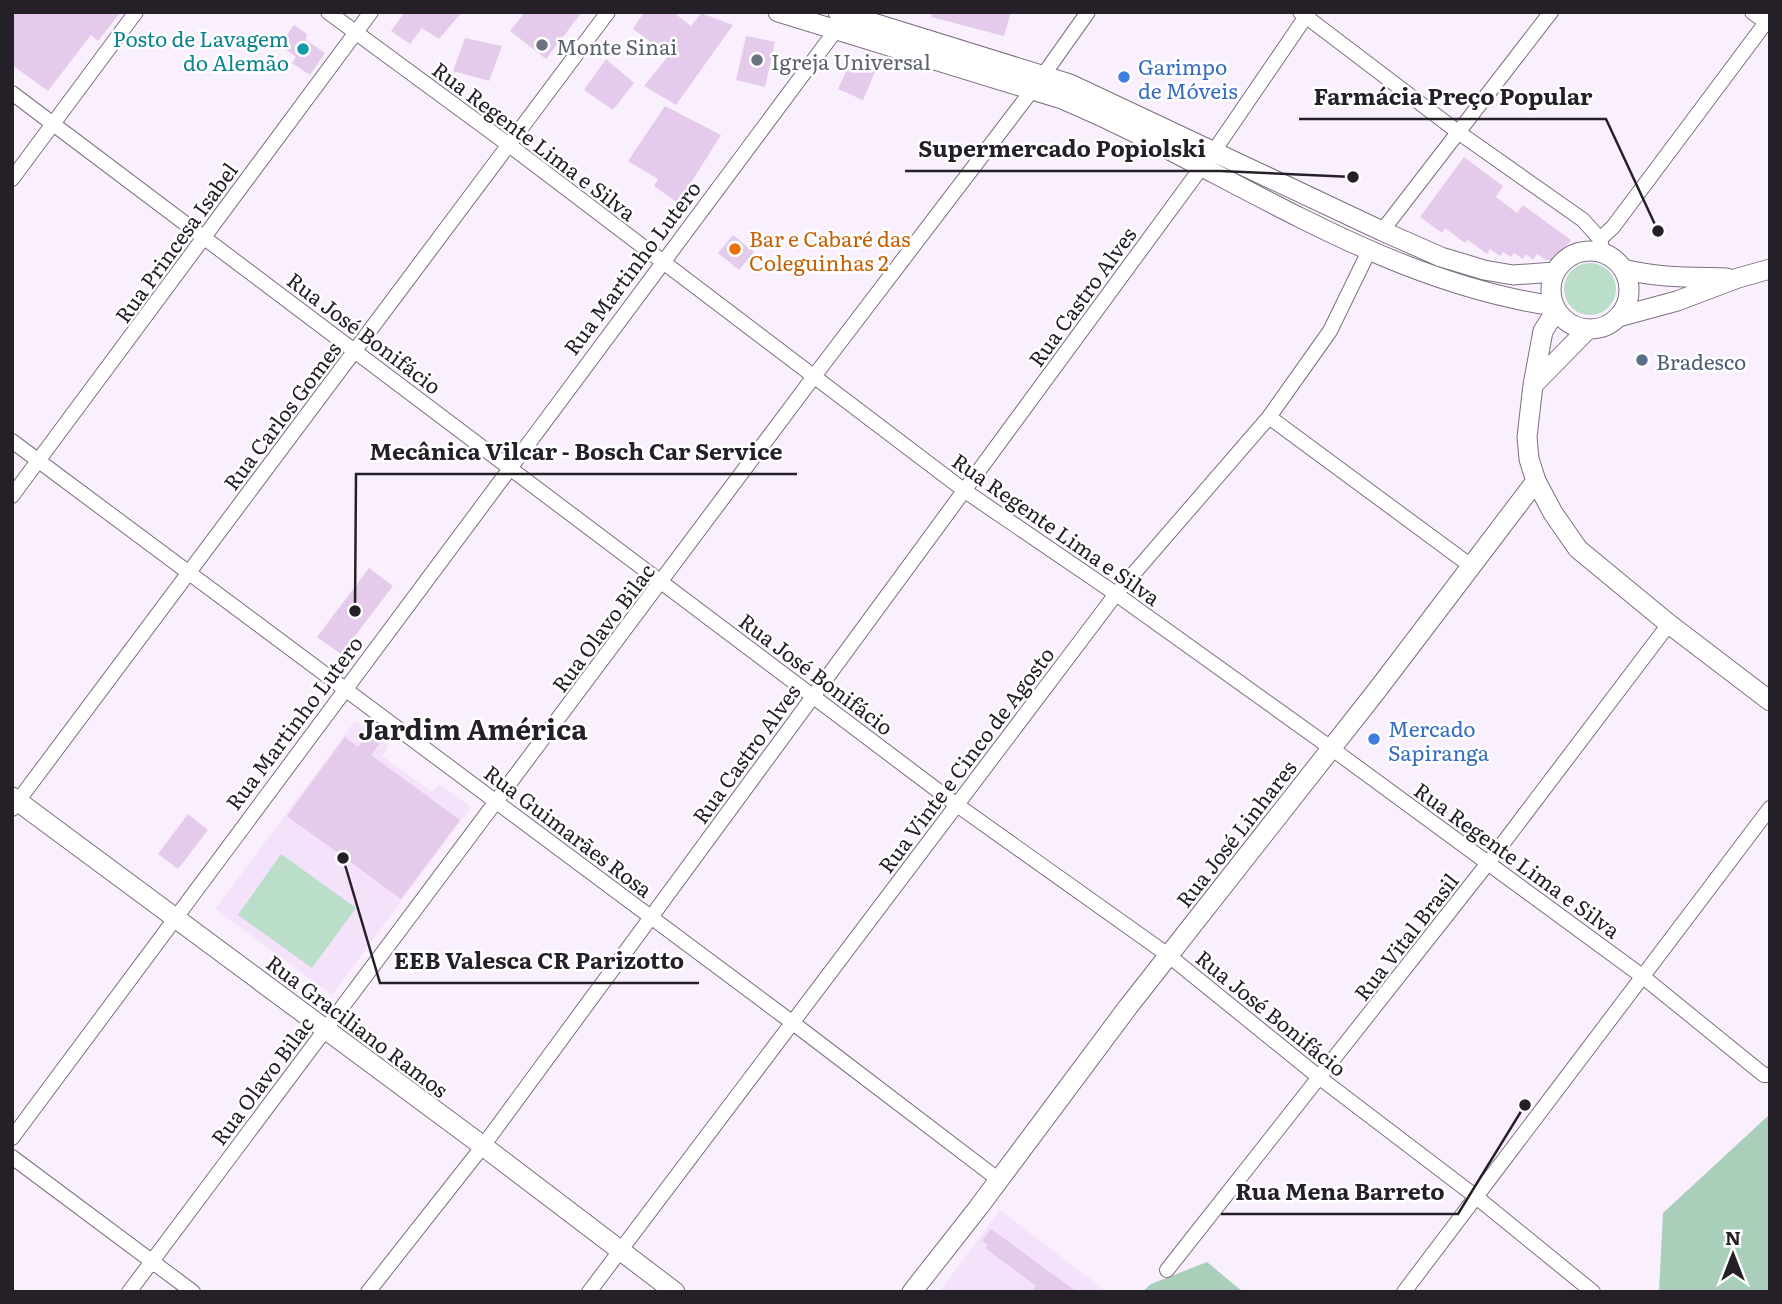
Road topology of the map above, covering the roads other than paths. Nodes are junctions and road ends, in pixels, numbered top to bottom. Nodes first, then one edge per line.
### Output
1 (136, 12) edge
2 (328, 12) edge
3 (371, 12) edge
4 (608, 12) edge
5 (778, 12) edge
6 (1088, 12) edge
7 (1551, 12) edge
8 (1752, 12) edge
9 (1305, 14) edge
10 (843, 17) edge
11 (1768, 22) edge
12 (356, 33) junction
13 (1038, 81) junction
14 (12, 93) edge
15 (53, 123) junction
16 (1458, 132) junction
17 (509, 145) junction
18 (1214, 151) junction
19 (1201, 168) junction
20 (12, 178) edge
21 (1382, 231) junction
22 (205, 237) junction
23 (1601, 246) junction
24 (1369, 251) junction
25 (663, 260) junction
26 (1623, 269) junction
27 (1770, 269) edge
28 (1555, 272) junction
29 (1738, 278) junction
30 (1555, 308) junction
31 (1618, 317) junction
32 (1588, 329) junction
33 (355, 351) junction
34 (815, 375) junction
35 (1533, 385) junction
36 (1269, 417) junction
37 (12, 441) edge
38 (39, 461) junction
39 (510, 468) junction
40 (1536, 481) junction
41 (965, 491) junction
42 (12, 496) edge
43 (1471, 566) junction
44 (189, 573) junction
45 (662, 582) junction
46 (1116, 594) junction
47 (1669, 624) junction
48 (345, 690) junction
49 (813, 696) junction
50 (1770, 701) edge
51 (1331, 748) junction
52 (496, 802) junction
53 (14, 803) edge
54 (957, 805) junction
55 (1770, 808) edge
56 (1488, 863) junction
57 (650, 917) junction
58 (176, 918) junction
59 (1168, 955) junction
60 (1642, 976) junction
61 (793, 1023) junction
62 (326, 1030) junction
63 (1767, 1075) edge
64 (1320, 1078) junction
65 (12, 1138) edge
66 (482, 1146) junction
67 (12, 1157) edge
68 (999, 1180) junction
69 (1475, 1195) junction
70 (619, 1251) junction
71 (152, 1261) junction
72 (1167, 1270) dead end
73 (129, 1292) edge
74 (193, 1292) edge
75 (368, 1292) edge
76 (589, 1292) edge
77 (675, 1292) edge
78 (912, 1292) edge
79 (1404, 1292) edge
80 (1593, 1292) edge

1 - 15 street
2 - 12 street, Rua Regente Lima e Silva
3 - 12 street, Rua Princesa Isabel
4 - 17 street, Rua Carlos Gomes
5 - 10 street
6 - 13 street, Rua Olavo Bilac
7 - 16 street
8 - 11 street
9 - 16 street
9 - 18 street
10 - 13 street
10 - 25 street, Rua Martinho Lutero
11 - 23 street
12 - 17 street, Rua Regente Lima e Silva
12 - 22 street, Rua Princesa Isabel
13 - 18 street
13 - 19 street
13 - 34 street, Rua Olavo Bilac
14 - 15 street, Rua José Bonifácio
15 - 20 street
15 - 22 street, Rua José Bonifácio
16 - 21 street
16 - 23 street
17 - 25 street, Rua Regente Lima e Silva
17 - 33 street, Rua Carlos Gomes
18 - 21 street
19 - 24 street
19 - 41 street, Rua Castro Alves
21 - 28 street
22 - 33 street, Rua José Bonifácio
22 - 38 street, Rua Princesa Isabel
23 - 26 street
23 - 28 street
24 - 30 street
24 - 36 street, Rua Vinte e Cinco de Agosto
25 - 34 street, Rua Regente Lima e Silva
25 - 39 street, Rua Martinho Lutero
26 - 29 street
26 - 31 street
27 - 29 street
28 - 30 street
29 - 31 street
30 - 32 street
30 - 35 street
31 - 32 street
32 - 35 street
33 - 39 street, Rua José Bonifácio
33 - 44 street, Rua Carlos Gomes
34 - 41 street, Rua Regente Lima e Silva
34 - 45 street, Rua Olavo Bilac
35 - 40 street
36 - 43 street
36 - 46 street, Rua Vinte e Cinco de Agosto
37 - 38 street, Rua Guimarães Rosa
38 - 42 street, Rua Princesa Isabel
38 - 44 street, Rua Guimarães Rosa
39 - 45 street, Rua José Bonifácio
39 - 48 street, Rua Martinho Lutero
40 - 43 street, Rua José Linhares
40 - 47 street
41 - 46 street, Rua Regente Lima e Silva
41 - 49 street, Rua Castro Alves
43 - 51 street, Rua José Linhares
44 - 48 street, Rua Guimarães Rosa
44 - 53 street, Rua Carlos Gomes
45 - 49 street, Rua José Bonifácio
45 - 52 street, Rua Olavo Bilac
46 - 51 street, Rua Regente Lima e Silva
46 - 54 street, Rua Vinte e Cinco de Agosto
47 - 50 street
47 - 56 street, Rua Vital Brasil
48 - 52 street, Rua Guimarães Rosa
48 - 58 street, Rua Martinho Lutero
49 - 54 street, Rua José Bonifácio
49 - 57 street, Rua Castro Alves
51 - 56 street, Rua Regente Lima e Silva
51 - 59 street, Rua José Linhares
52 - 57 street, Rua Guimarães Rosa
52 - 62 street, Rua Olavo Bilac
53 - 58 street, Rua Graciliano Ramos
54 - 59 street, Rua José Bonifácio
54 - 61 street, Rua Vinte e Cinco de Agosto
55 - 60 street
56 - 60 street, Rua Regente Lima e Silva
56 - 64 street, Rua Vital Brasil
57 - 61 street, Rua Guimarães Rosa
57 - 66 street, Rua Castro Alves
58 - 62 street, Rua Graciliano Ramos
58 - 65 street, Rua Martinho Lutero
59 - 64 street, Rua José Bonifácio
59 - 68 street, Rua José Linhares
60 - 63 street, Rua Regente Lima e Silva
60 - 69 street
61 - 68 street, Rua Guimarães Rosa
61 - 70 street, Rua Vinte e Cinco de Agosto
62 - 66 street, Rua Graciliano Ramos
62 - 71 street, Rua Olavo Bilac
64 - 69 street, Rua José Bonifácio
64 - 72 street, Rua Vital Brasil
66 - 70 street, Rua Graciliano Ramos
66 - 75 street, Rua Castro Alves
67 - 71 street
68 - 78 street, Rua José Linhares
69 - 79 street
69 - 80 street, Rua José Bonifácio
70 - 76 street, Rua Vinte e Cinco de Agosto
70 - 77 street, Rua Graciliano Ramos
71 - 73 street, Rua Olavo Bilac
71 - 74 street

